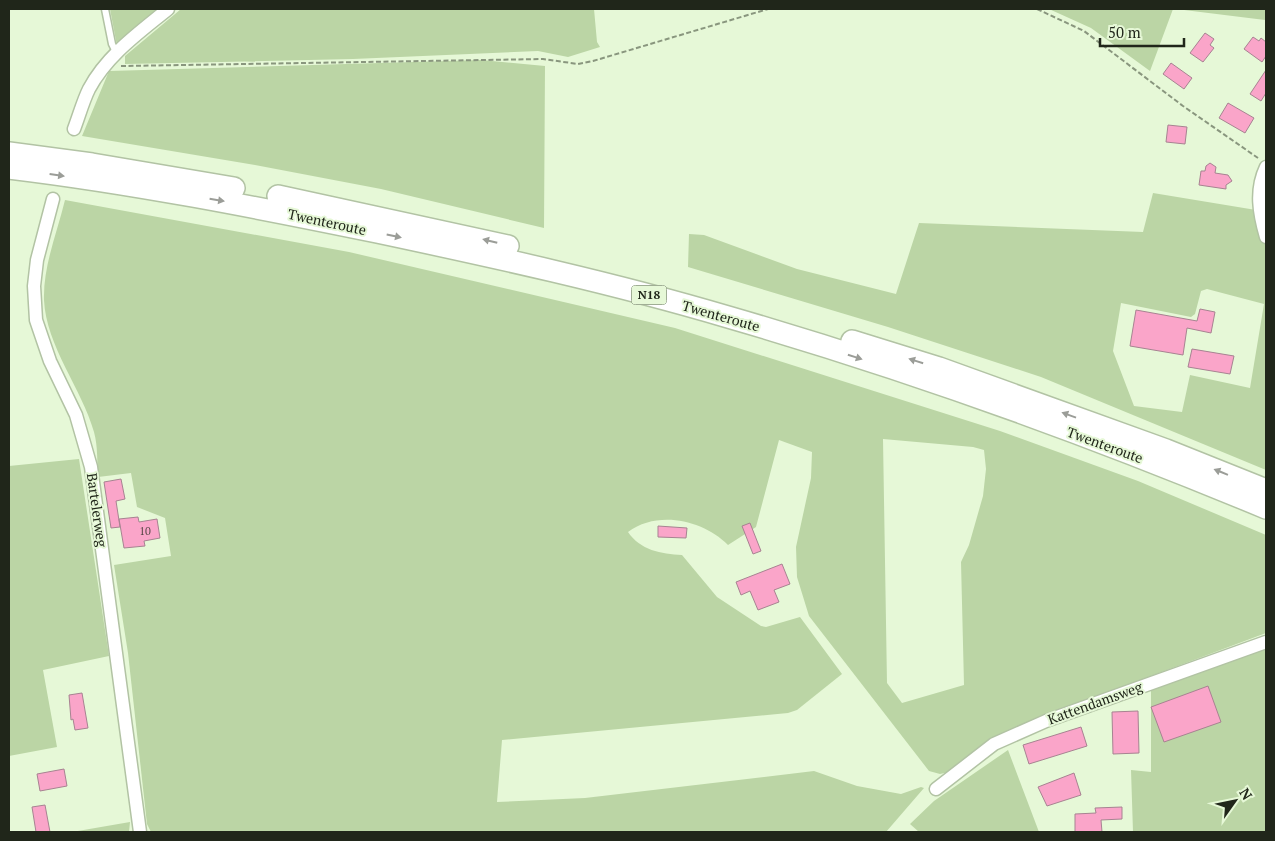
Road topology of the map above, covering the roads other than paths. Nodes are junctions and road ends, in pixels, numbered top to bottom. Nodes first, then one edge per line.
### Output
1 (105, 9) edge
2 (168, 9) edge
3 (113, 57) junction
4 (74, 129) dead end
5 (9, 153) edge
6 (1264, 163) edge
7 (9, 168) edge
8 (53, 199) dead end
9 (1266, 237) edge
10 (1266, 490) edge
11 (1266, 508) edge
12 (1266, 642) edge
13 (936, 789) dead end
14 (140, 832) edge

1 - 3 lane
2 - 3 street
3 - 4 street
10 -> 5 highway, Twenteroute / N18
6 - 9 street
7 -> 11 highway, Twenteroute / N18
8 - 14 street, Bartelerweg
12 - 13 street, Kattendamsweg

